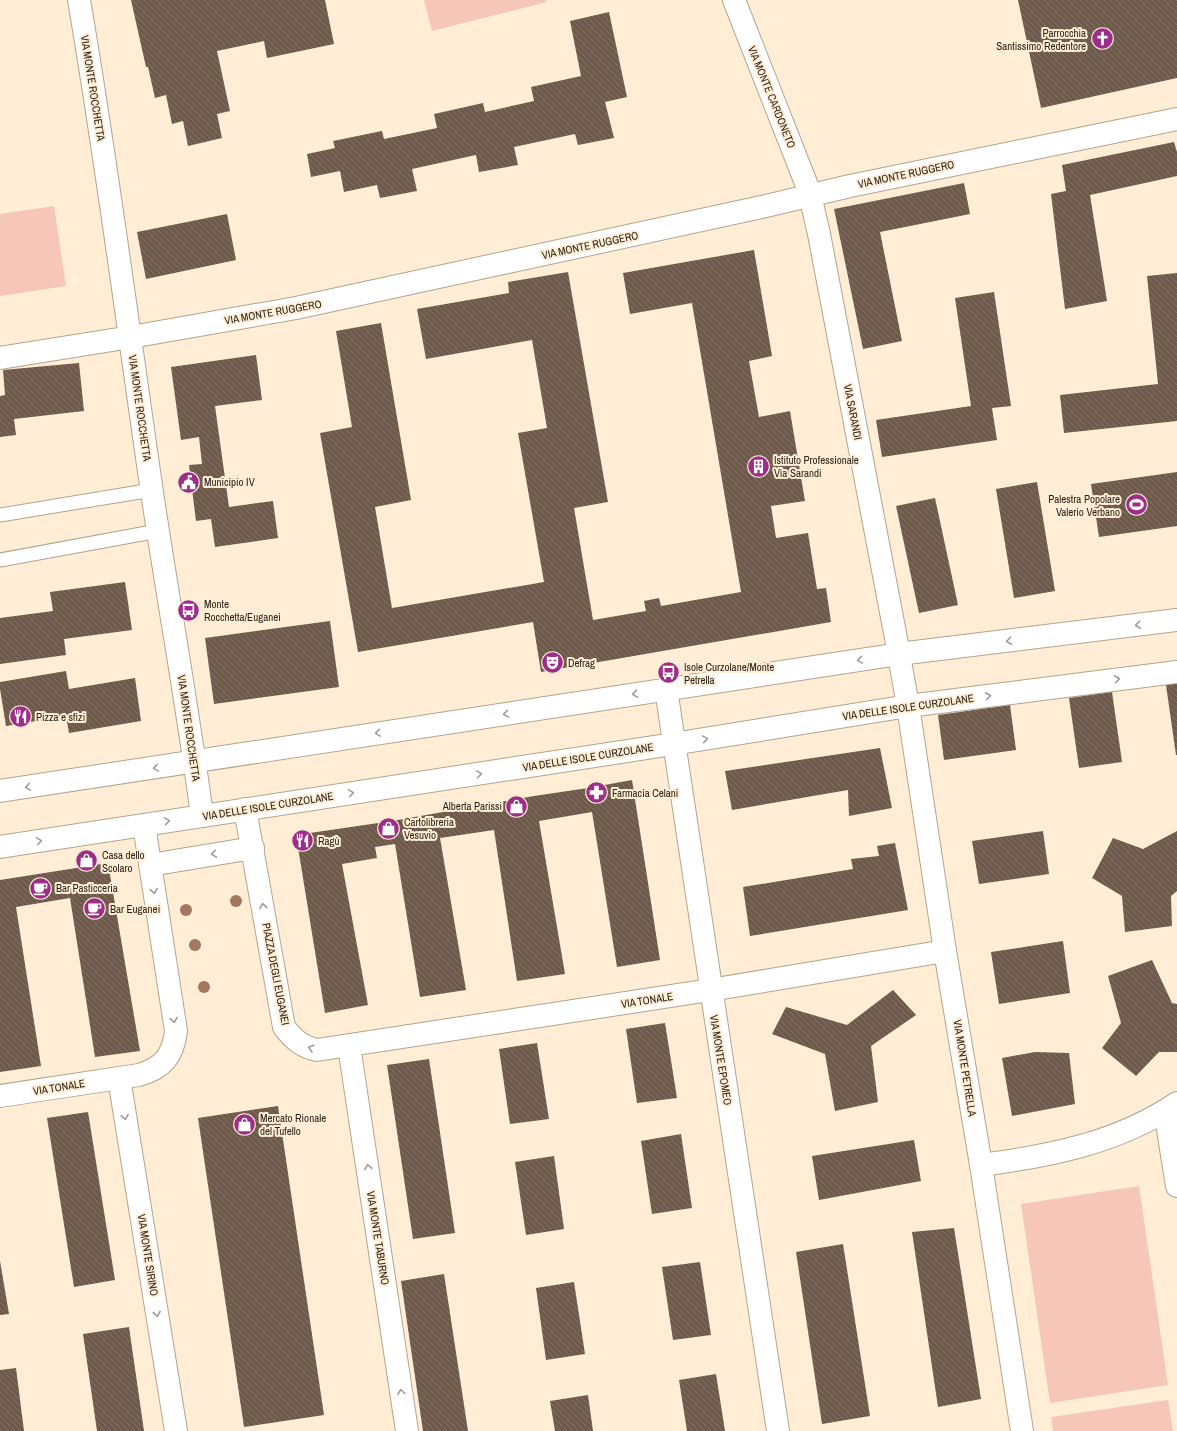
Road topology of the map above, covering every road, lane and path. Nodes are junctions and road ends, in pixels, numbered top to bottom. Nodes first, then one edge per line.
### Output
1 (79, 0) edge
2 (734, 0) edge
3 (1177, 118) edge
4 (810, 195) junction
5 (130, 337) junction
6 (0, 358) edge
7 (152, 490) junction
8 (0, 515) edge
9 (158, 531) junction
10 (0, 560) edge
11 (1177, 620) edge
12 (899, 654) junction
13 (1177, 672) edge
14 (666, 689) junction
15 (908, 706) junction
16 (673, 744) junction
17 (195, 762) junction
18 (0, 792) edge
19 (245, 809) junction
20 (202, 816) junction
21 (144, 825) junction
22 (0, 847) edge
23 (253, 848) junction
24 (150, 865) junction
25 (945, 951) junction
26 (710, 990) junction
27 (349, 1046) junction
28 (119, 1078) junction
29 (0, 1096) edge
30 (1171, 1107) edge
31 (981, 1165) junction
32 (1177, 1186) edge
33 (176, 1431) edge
34 (407, 1431) edge
35 (778, 1431) edge
36 (1022, 1431) edge

1 - 5 street, VIA MONTE ROCCHETTA
2 - 4 street, VIA MONTE CARDONETO
3 - 4 street, VIA MONTE RUGGERO
4 - 5 street, VIA MONTE RUGGERO
4 - 12 street, VIA SARANDI
5 - 6 street, VIA MONTE RUGGERO
5 - 7 street, VIA MONTE ROCCHETTA
7 - 8 lane
7 - 9 street, VIA MONTE ROCCHETTA
9 - 10 lane
9 - 17 street, VIA MONTE ROCCHETTA
11 -> 12 street
12 -> 14 street
12 - 15 street, VIA SARANDI
15 -> 13 street, VIA DELLE ISOLE CURZOLANE
14 - 16 street, VIA MONTE EPOMEO
14 -> 17 street
16 -> 15 street, VIA DELLE ISOLE CURZOLANE
15 - 25 street, VIA MONTE PETRELLA
19 -> 16 street, VIA DELLE ISOLE CURZOLANE
16 - 26 street, VIA MONTE EPOMEO
17 -> 18 street
17 - 20 street, VIA MONTE ROCCHETTA
19 - 20 street, VIA DELLE ISOLE CURZOLANE
19 - 23 street, PIAZZA DEGLI EUGANEI
21 -> 20 street, VIA DELLE ISOLE CURZOLANE
22 -> 21 street, VIA DELLE ISOLE CURZOLANE
21 - 24 street
23 -> 24 street
27 -> 23 street, PIAZZA DEGLI EUGANEI
24 -> 28 street
25 - 26 street, VIA TONALE
25 - 31 street, VIA MONTE PETRELLA
26 - 27 street, VIA TONALE
26 - 35 street, VIA MONTE EPOMEO
34 -> 27 street, VIA MONTE TABURNO
28 - 29 street, VIA TONALE
28 -> 33 street, VIA MONTE SIRINO
30 - 31 street
30 - 32 street
31 - 36 street, VIA MONTE PETRELLA

